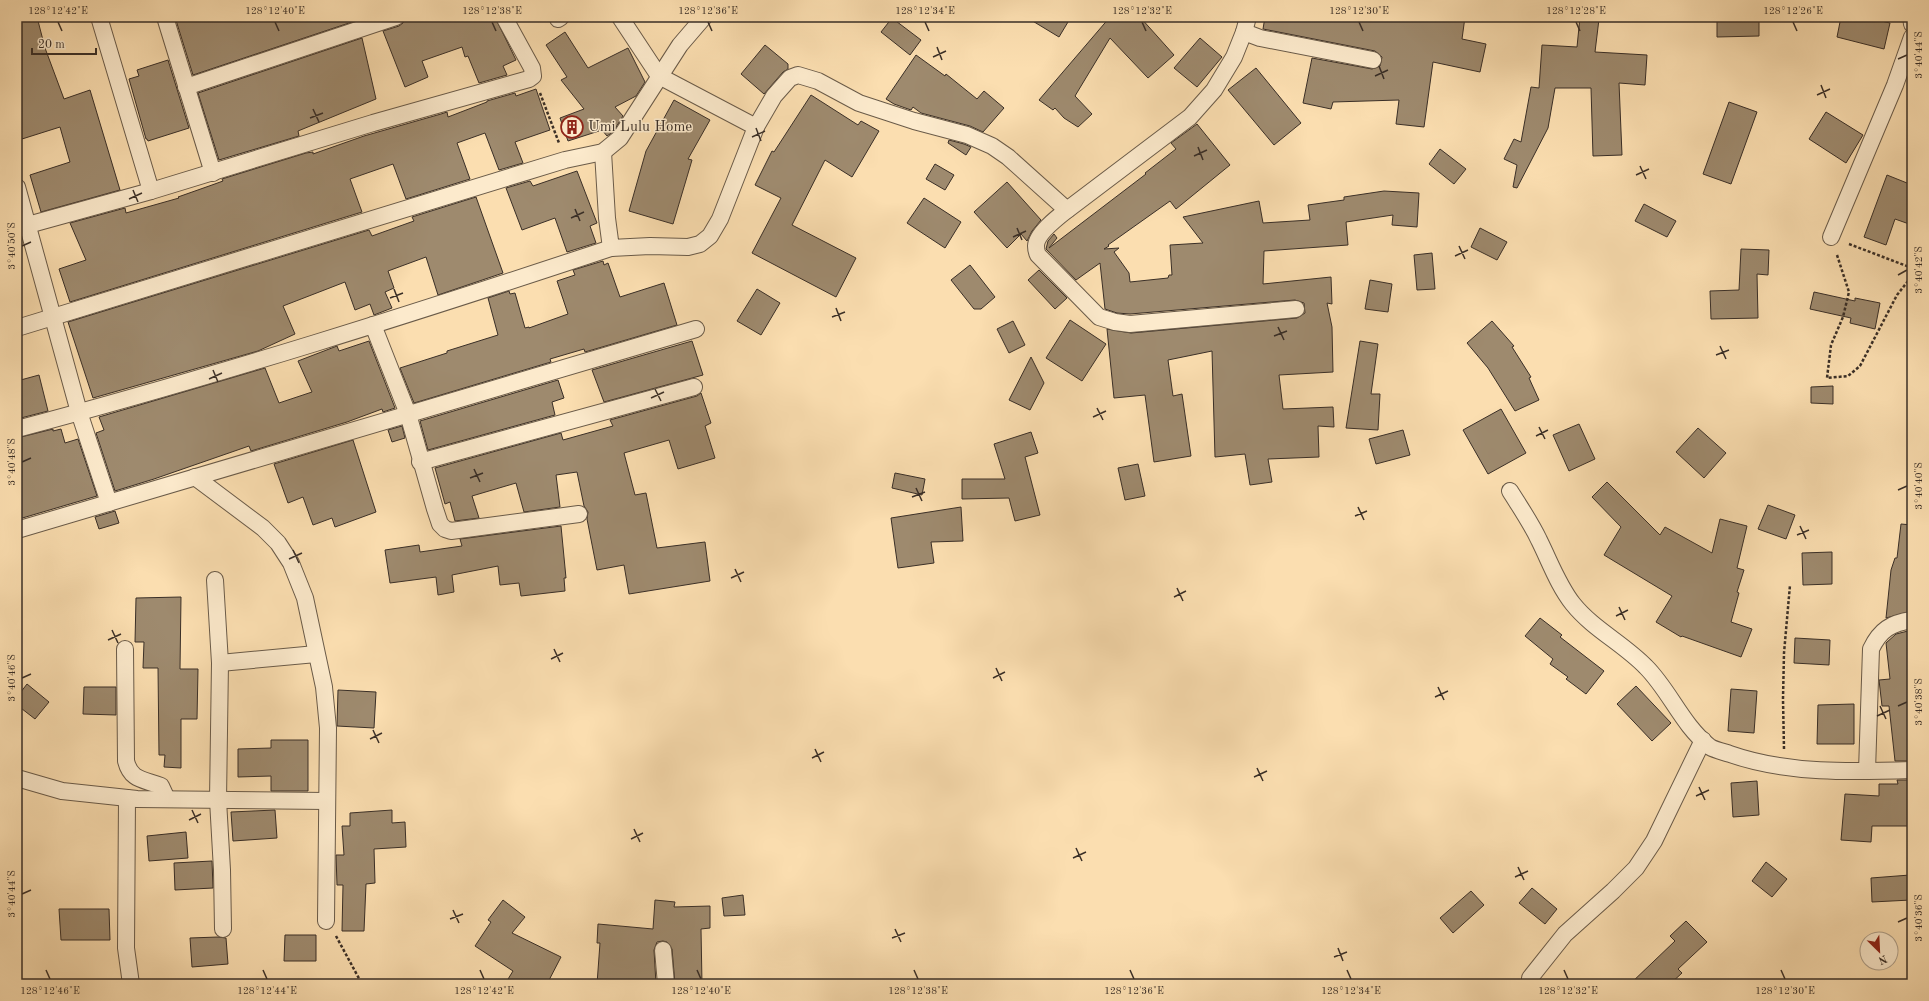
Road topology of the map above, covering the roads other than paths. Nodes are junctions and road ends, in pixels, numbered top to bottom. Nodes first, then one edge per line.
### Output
1 (98, 17) edge
2 (165, 17) edge
3 (396, 17) edge
4 (504, 17) edge
5 (620, 17) edge
6 (704, 17) edge
7 (1912, 17) edge
8 (1246, 24) edge
9 (1912, 24) edge
10 (1912, 36) edge
11 (1373, 60) dead end
12 (659, 76) junction
13 (186, 87) junction
14 (756, 127) junction
15 (603, 152) junction
16 (213, 173) junction
17 (17, 187) edge
18 (151, 191) junction
19 (1067, 210) junction
20 (22, 227) edge
21 (1831, 238) road end
22 (611, 248) junction
23 (1296, 309) dead end
24 (53, 318) junction
25 (373, 324) junction
26 (17, 328) edge
27 (696, 329) dead end
28 (694, 387) dead end
29 (79, 412) junction
30 (408, 414) junction
31 (17, 429) edge
32 (420, 462) junction
33 (195, 478) junction
34 (1510, 491) dead end
35 (108, 503) junction
36 (579, 514) dead end
37 (17, 530) edge
38 (215, 580) dead end
39 (1912, 620) edge
40 (125, 649) dead end
41 (316, 654) junction
42 (220, 663) junction
43 (1704, 740) junction
44 (1912, 770) edge
45 (1867, 771) junction
46 (17, 778) edge
47 (126, 798) junction
48 (167, 799) junction
49 (218, 800) junction
50 (327, 802) junction
51 (326, 920) road end
52 (223, 929) dead end
53 (663, 950) dead end
54 (1530, 978) dead end
55 (131, 984) edge
56 (666, 984) edge

1 - 18 street
2 - 13 street
3 - 13 street
4 - 16 street
5 - 12 street
6 - 12 street
7 - 9 street
8 - 11 street
8 - 19 street
10 - 21 street
12 - 14 street
12 - 15 street
13 - 16 street
14 - 19 street
14 - 22 street
15 - 22 street
15 - 24 street
16 - 18 street
17 - 20 street
18 - 20 street
19 - 23 street
20 - 24 street
22 - 25 street
24 - 26 street
24 - 29 street
25 - 29 street
25 - 30 street
27 - 30 street
28 - 32 street
29 - 31 street
29 - 35 street
30 - 32 street
30 - 33 street
32 - 36 street
33 - 35 street
33 - 41 street
34 - 43 street
35 - 37 street
38 - 42 street
39 - 45 street
40 - 48 street
41 - 42 street
41 - 50 street
42 - 49 street
43 - 45 street
43 - 54 street
44 - 45 street
46 - 47 street
47 - 48 street
47 - 55 street
48 - 49 street
49 - 50 street
49 - 52 street
50 - 51 street
53 - 56 street

